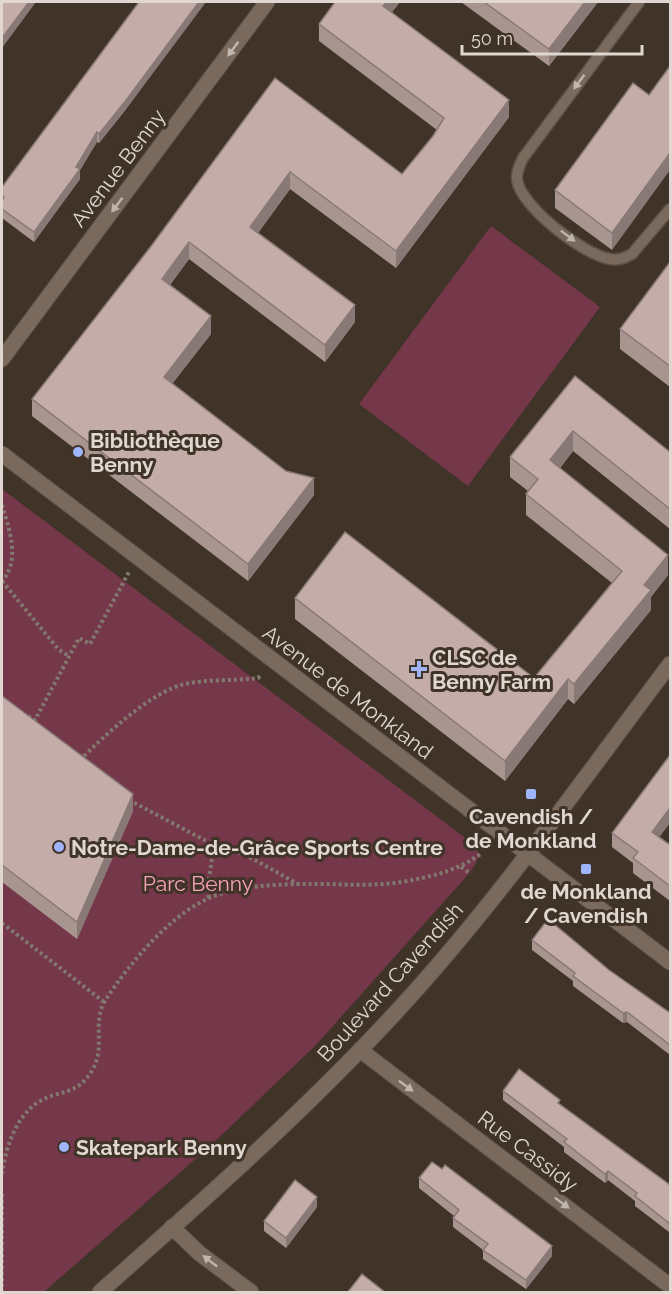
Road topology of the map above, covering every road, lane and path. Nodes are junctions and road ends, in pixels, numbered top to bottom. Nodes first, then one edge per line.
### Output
1 (267, 2) edge
2 (639, 2) edge
3 (670, 208) edge
4 (2, 359) edge
5 (2, 454) edge
6 (2, 506) edge
7 (125, 578) dead end
8 (2, 581) edge
9 (69, 656) junction
10 (670, 663) edge
11 (258, 678) dead end
12 (18, 711) edge
13 (79, 762) edge
14 (119, 794) edge
15 (210, 843) junction
16 (482, 853) dead end
17 (526, 853) junction
18 (460, 867) junction
19 (471, 874) dead end
20 (299, 885) junction
21 (210, 899) junction
22 (2, 923) edge
23 (670, 962) edge
24 (104, 1002) junction
25 (360, 1050) junction
26 (2, 1174) edge
27 (2, 1194) edge
28 (172, 1227) junction
29 (670, 1286) edge
30 (2, 1293) edge
31 (100, 1293) edge
32 (251, 1293) edge

1 -> 4 street, Avenue Benny
2 -> 3 lane
5 - 17 street, Avenue de Monkland
6 - 8 path
7 - 9 path
8 - 9 path
9 - 12 path
10 - 17 street, Boulevard Cavendish
11 - 13 path
14 - 15 path
15 - 20 path
15 - 21 path
16 - 18 path
17 - 23 street, Avenue de Monkland
17 - 25 street, Boulevard Cavendish
18 - 19 path
18 - 20 path
20 - 21 path
21 - 24 path
22 - 24 path
24 - 26 path
25 - 28 street, Boulevard Cavendish
25 -> 29 street, Rue Cassidy
27 - 30 path
28 - 31 street, Boulevard Cavendish
32 -> 28 street

